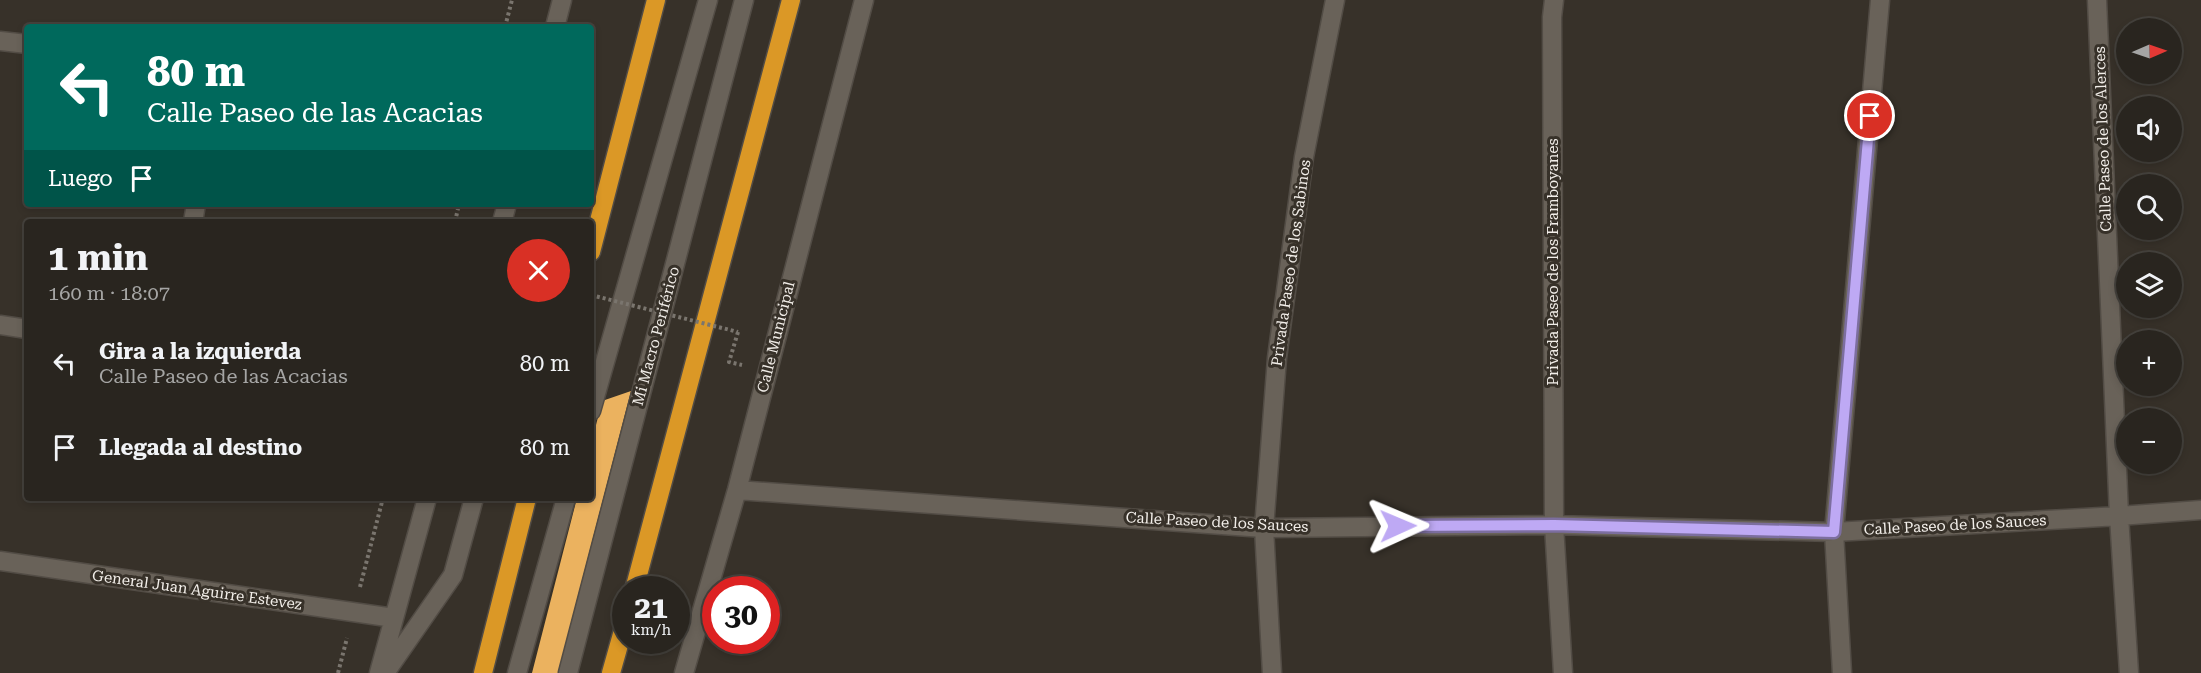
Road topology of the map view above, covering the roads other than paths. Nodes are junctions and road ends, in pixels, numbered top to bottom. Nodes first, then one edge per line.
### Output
1 (562, 0) edge
2 (657, 0) edge
3 (708, 0) edge
4 (744, 0) edge
5 (791, 0) edge
6 (864, 0) edge
7 (1335, 0) edge
8 (1554, 0) edge
9 (1880, 0) edge
10 (2097, 0) edge
11 (556, 24) edge
12 (0, 41) edge
13 (24, 44) edge
14 (594, 241) edge
15 (0, 325) edge
16 (24, 329) edge
17 (594, 400) edge
18 (737, 490) junction
19 (426, 501) edge
20 (473, 501) edge
21 (526, 501) edge
22 (565, 501) edge
23 (2201, 510) edge
24 (2119, 516) junction
25 (1554, 525) junction
26 (1264, 528) junction
27 (1834, 532) junction
28 (0, 561) edge
29 (638, 576) edge
30 (394, 618) junction
31 (616, 654) edge
32 (379, 673) edge
33 (385, 673) edge
34 (483, 673) edge
35 (516, 673) edge
36 (568, 673) edge
37 (611, 673) edge
38 (684, 673) edge
39 (1272, 673) edge
40 (1563, 673) edge
41 (1842, 673) edge
42 (2129, 673) edge

1 - 11 street
2 - 14 highway
3 - 17 street
4 - 36 street, Mi Macro Periférico
5 - 29 highway
6 - 18 street, Calle Municipal
7 - 26 street, Privada Paseo de los Sabinos
8 - 25 street, Privada Paseo de los Framboyanes
9 - 27 street
10 - 24 street, Calle Paseo de los Alerces
12 - 13 street
15 - 16 street
18 - 26 street, Calle Paseo de los Sauces
18 - 38 street, Calle Municipal
19 - 30 street
20 - 33 street
21 - 34 highway
22 - 35 street
23 - 24 street, Calle Paseo de los Sauces
24 - 27 street, Calle Paseo de los Sauces
24 - 42 street, Calle Paseo de los Alerces
25 - 26 street, Calle Paseo de los Sauces
25 - 27 street, Calle Paseo de los Sauces
25 - 40 street, Privada Paseo de los Framboyanes
26 - 39 street, Privada Paseo de los Sabinos
27 - 41 street
28 - 30 street, General Juan Aguirre Estevez
30 - 32 street
31 - 37 highway

